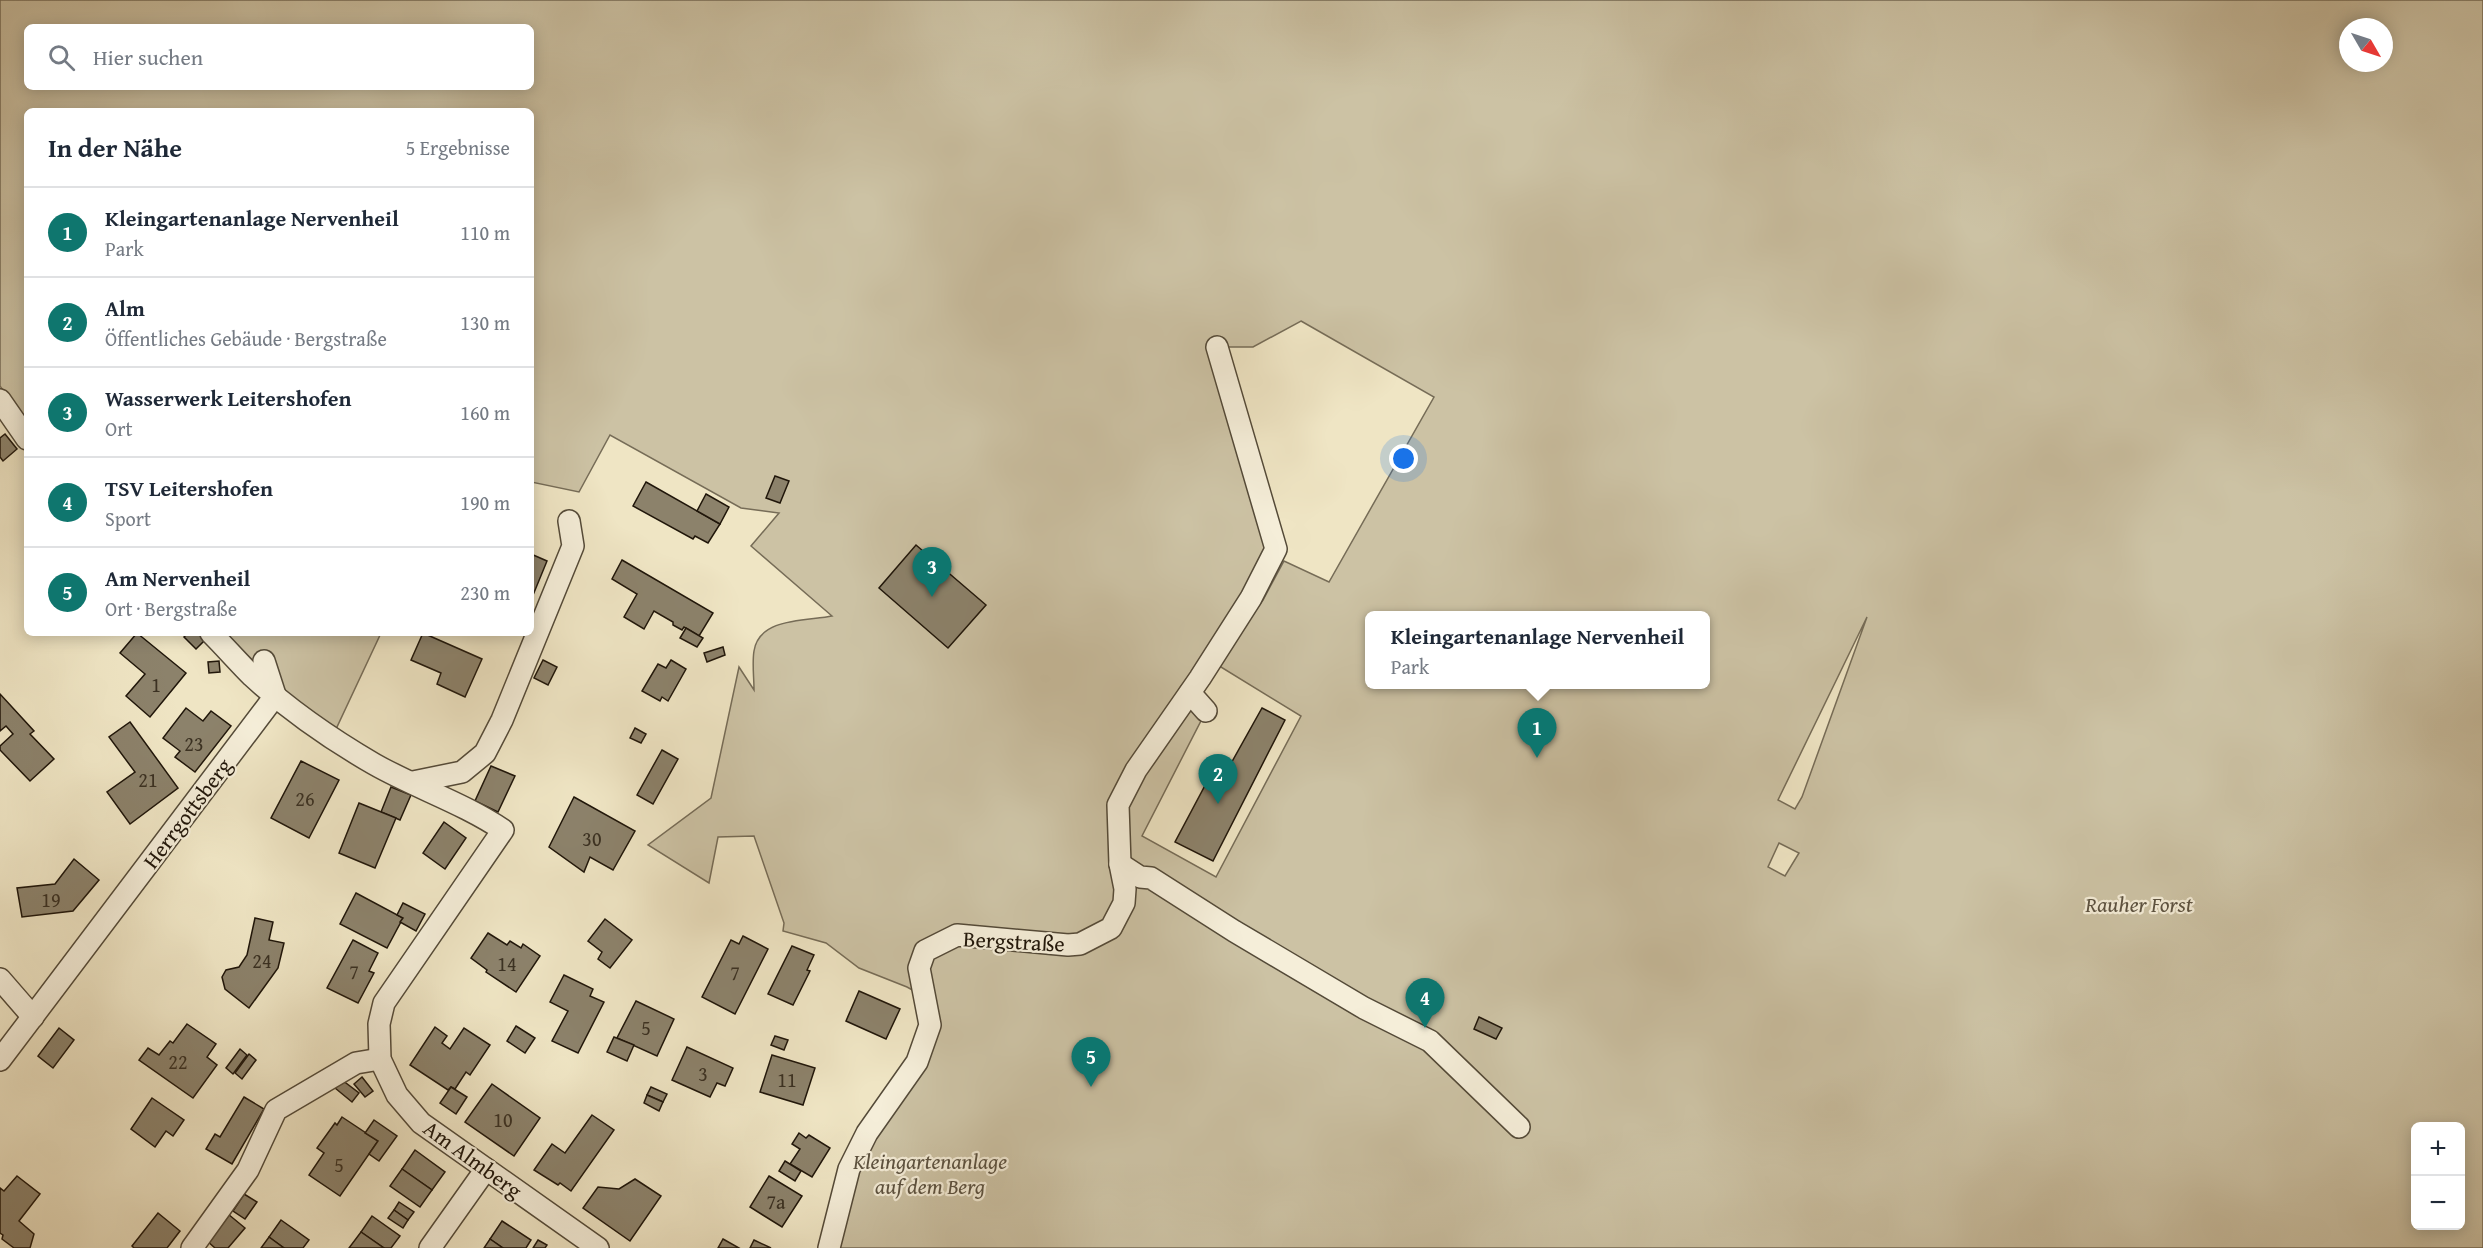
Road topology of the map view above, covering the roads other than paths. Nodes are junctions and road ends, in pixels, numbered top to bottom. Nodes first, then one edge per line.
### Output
1 (1217, 347) dead end
2 (0, 400) edge
3 (24, 435) edge
4 (569, 521) dead end
5 (214, 636) edge
6 (264, 661) dead end
7 (1190, 693) junction
8 (275, 696) junction
9 (1206, 711) dead end
10 (413, 782) junction
11 (1120, 864) junction
12 (0, 979) edge
13 (33, 1017) junction
14 (380, 1059) junction
15 (0, 1060) edge
16 (1519, 1126) dead end
17 (486, 1169) junction
18 (192, 1248) edge
19 (430, 1248) edge
20 (598, 1248) edge
21 (829, 1248) edge

1 - 7 street
2 - 3 street
4 - 10 street
5 - 8 street
6 - 8 street
7 - 9 street
7 - 11 street
8 - 10 street
8 - 13 street, Herrgottsberg
10 - 14 street, Am Almberg
11 - 16 street
11 - 21 street, Bergstraße
12 - 13 street
13 - 15 street, Herrgottsberg
14 - 17 street, Am Almberg
14 - 18 street
17 - 19 street
17 - 20 street, Am Almberg

